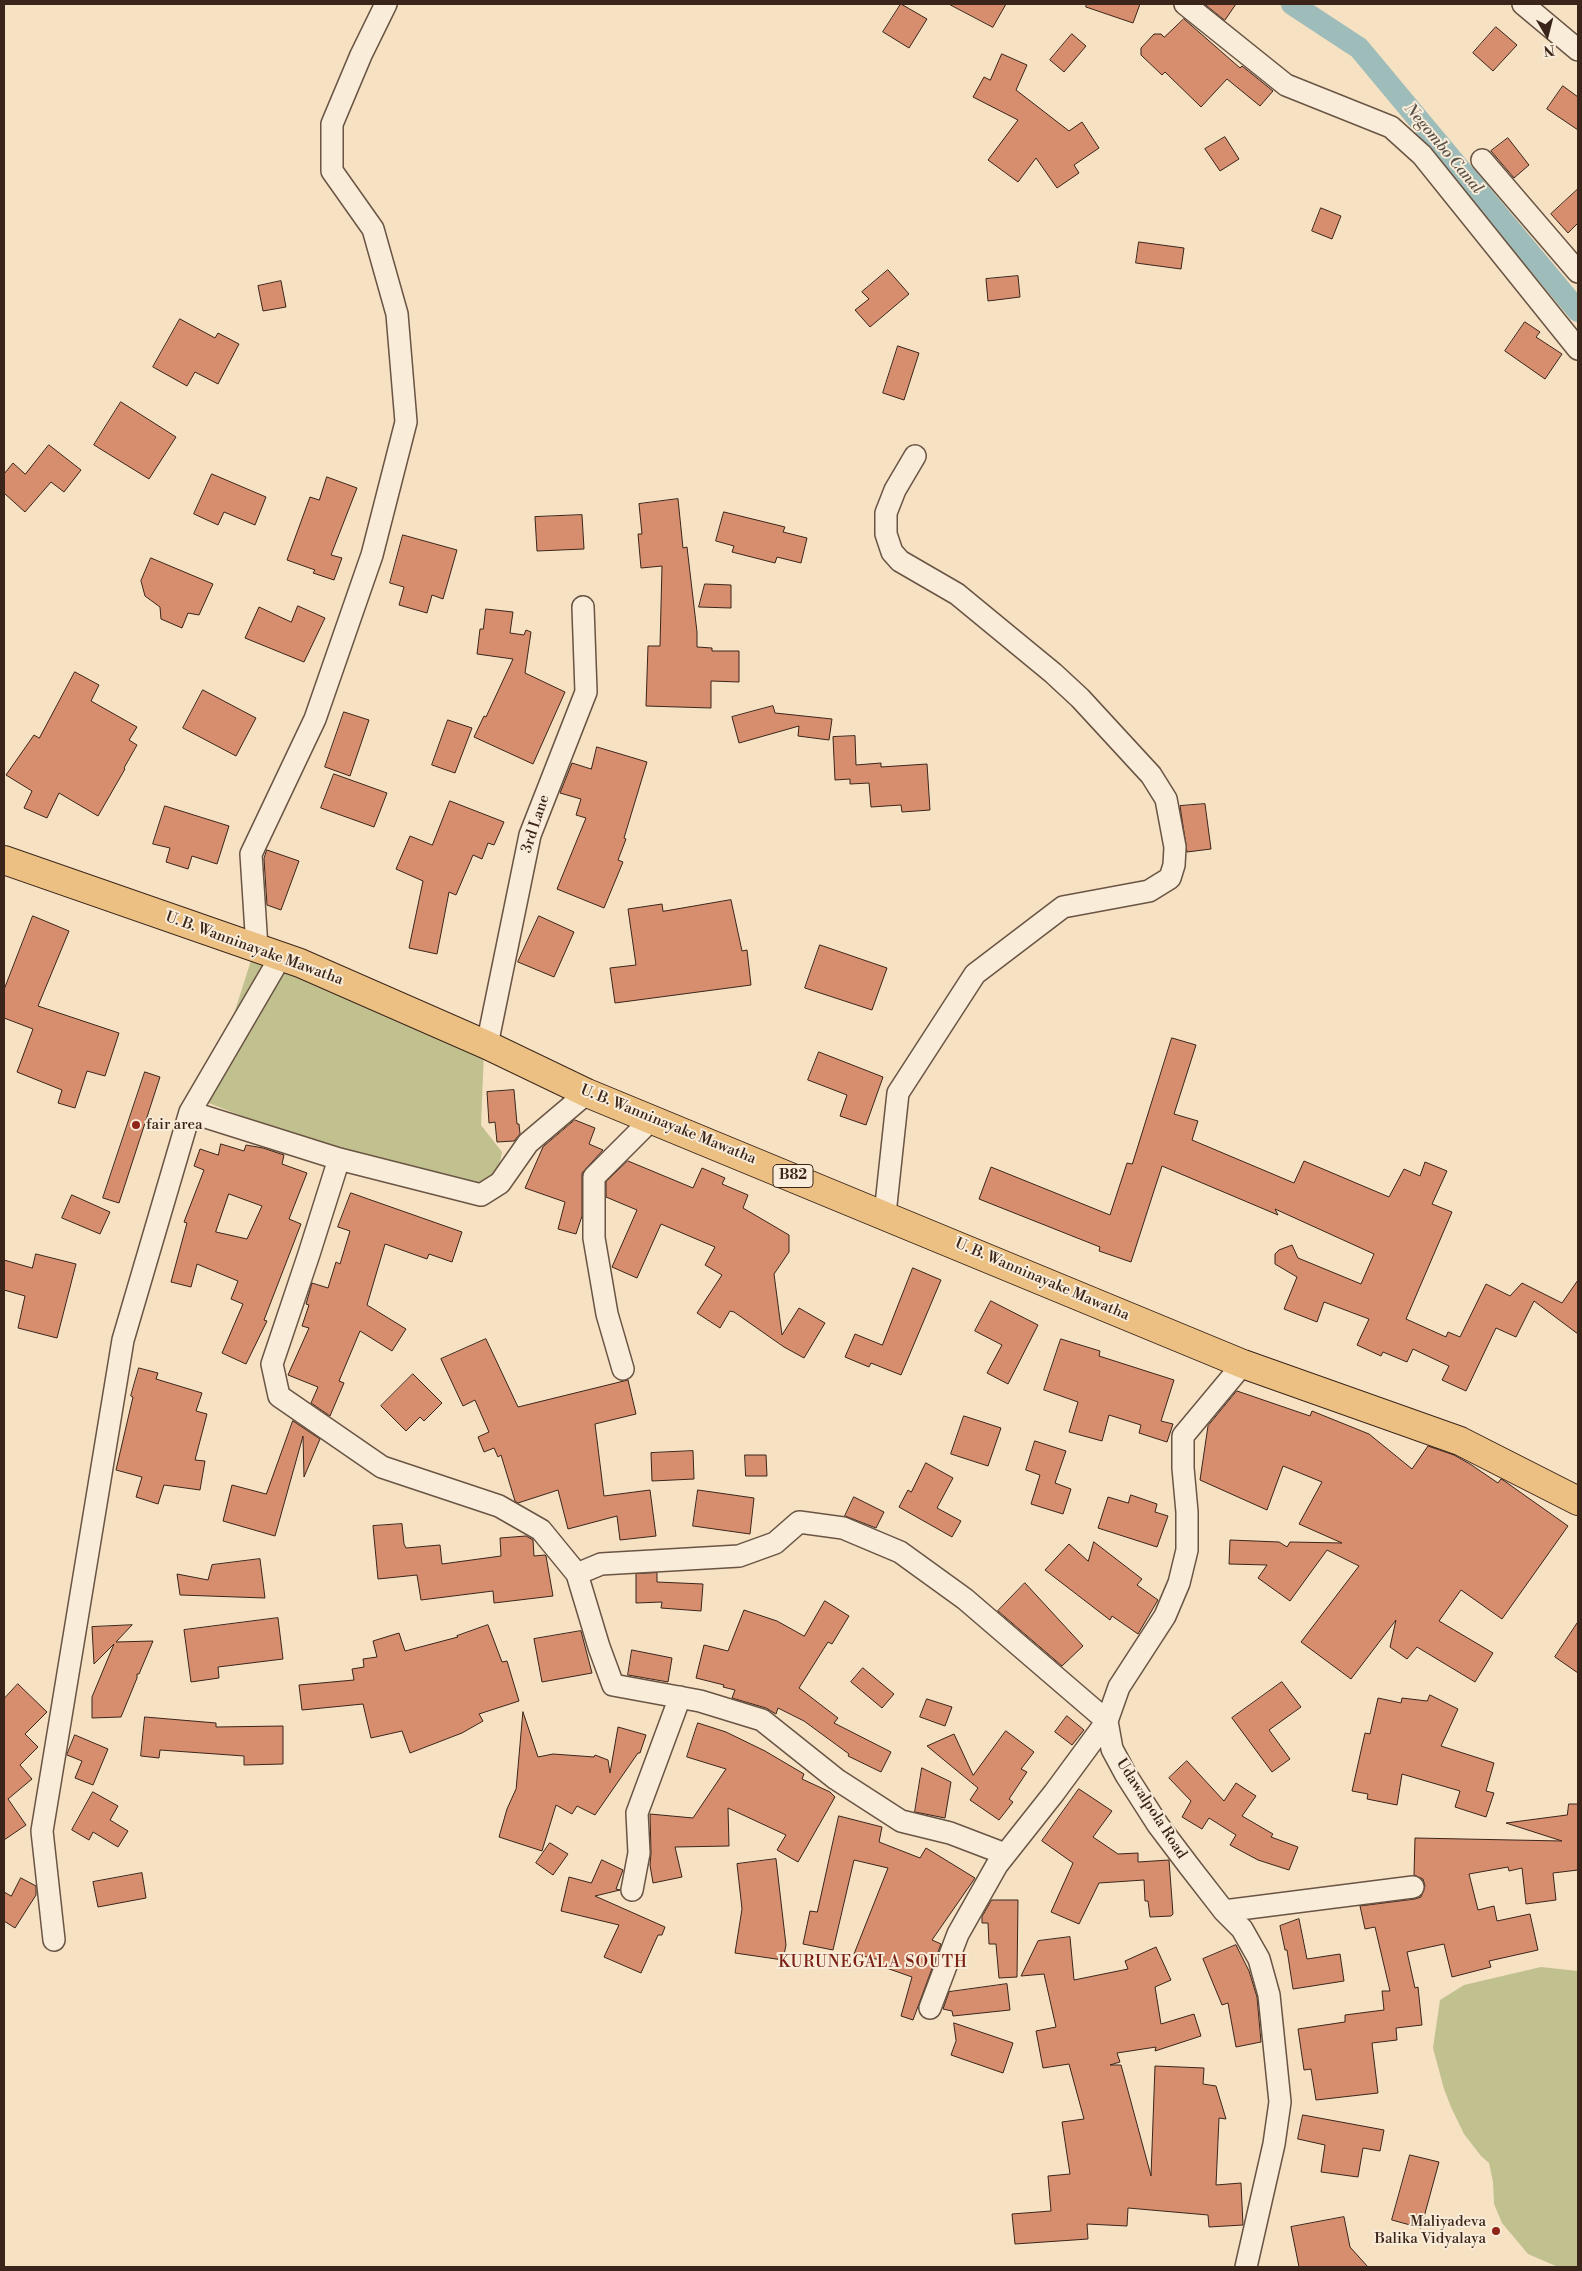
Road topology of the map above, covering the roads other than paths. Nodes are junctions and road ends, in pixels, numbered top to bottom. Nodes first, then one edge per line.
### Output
1 (386, 4) edge
2 (1185, 4) edge
3 (1524, 4) edge
4 (1578, 50) edge
5 (1482, 160) dead end
6 (1578, 272) edge
7 (1578, 349) edge
8 (915, 456) dead end
9 (583, 607) dead end
10 (4, 860) edge
11 (269, 952) junction
12 (487, 1045) junction
13 (587, 1093) junction
14 (190, 1112) junction
15 (653, 1118) junction
16 (339, 1159) junction
17 (885, 1214) junction
18 (1243, 1364) junction
19 (623, 1369) dead end
20 (1578, 1501) edge
21 (577, 1574) junction
22 (680, 1697) junction
23 (1107, 1721) junction
24 (1005, 1854) junction
25 (1413, 1887) dead end
26 (632, 1890) dead end
27 (1224, 1911) junction
28 (54, 1940) dead end
29 (930, 2008) dead end
30 (1246, 2267) edge

1 - 11 street
2 - 7 street
3 - 4 street
5 - 6 street
8 - 17 street
9 - 12 street, 3rd Lane
10 - 11 main road, U. B. Wanninayake Mawatha / B82
11 - 12 main road, U. B. Wanninayake Mawatha / B82
11 - 14 street
12 - 13 main road, U. B. Wanninayake Mawatha / B82
13 - 15 main road, U. B. Wanninayake Mawatha / B82
13 - 16 street
14 - 16 street
14 - 28 street
15 - 17 main road, U. B. Wanninayake Mawatha / B82
15 - 19 street
16 - 21 street
17 - 18 main road, U. B. Wanninayake Mawatha / B82
18 - 20 main road, U. B. Wanninayake Mawatha / B82
18 - 23 street, Udawalpola Road
21 - 22 street
21 - 23 street
22 - 24 street
22 - 26 street
23 - 24 street
23 - 27 street, Udawalpola Road
24 - 29 street
25 - 27 street
27 - 30 street, Udawalpola Road

